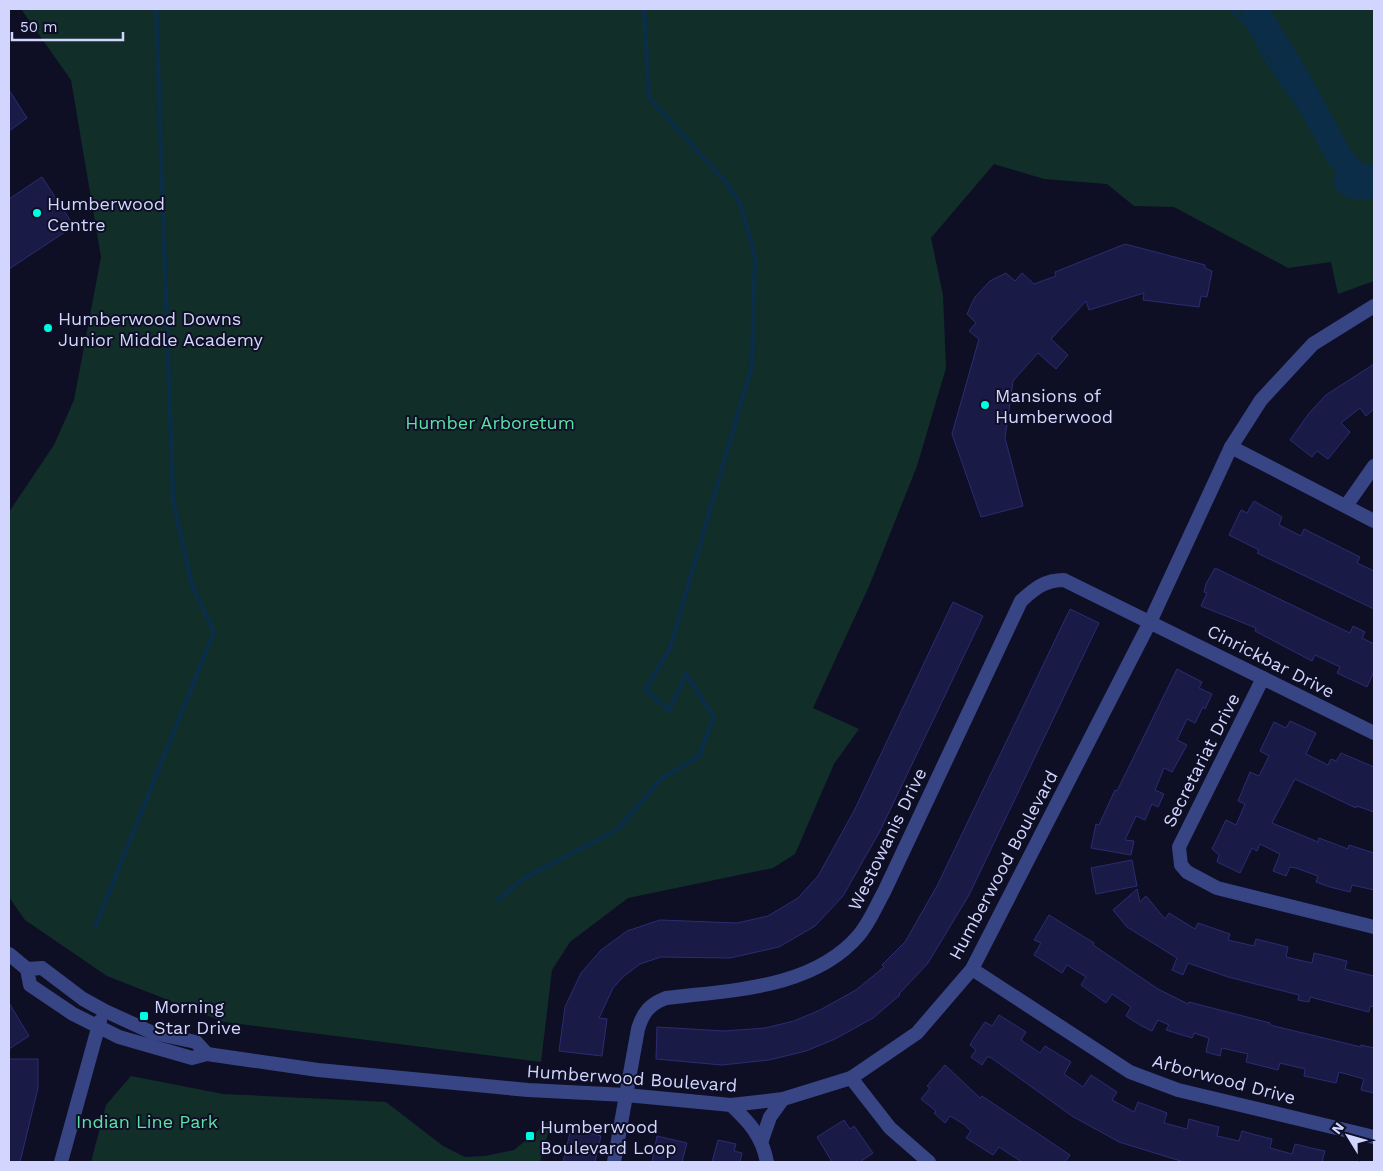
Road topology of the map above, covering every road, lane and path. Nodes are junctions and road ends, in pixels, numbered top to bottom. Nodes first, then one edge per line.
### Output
1 (1374, 306) edge
2 (1231, 448) junction
3 (1374, 466) edge
4 (1346, 506) junction
5 (1374, 521) edge
6 (1150, 622) junction
7 (1263, 678) junction
8 (1374, 733) edge
9 (1374, 928) edge
10 (9, 954) edge
11 (27, 969) junction
12 (972, 969) junction
13 (103, 1010) junction
14 (98, 1028) junction
15 (207, 1054) junction
16 (850, 1078) junction
17 (626, 1095) junction
18 (783, 1099) junction
19 (731, 1105) junction
20 (1374, 1137) edge
21 (762, 1140) junction
22 (61, 1162) edge
23 (614, 1162) edge
24 (767, 1162) edge
25 (929, 1162) edge

1 - 2 street, Humberwood Boulevard
2 - 4 street
2 - 6 street, Humberwood Boulevard
3 - 4 street
4 - 5 street
6 - 7 street, Cinrickbar Drive
6 - 12 street, Humberwood Boulevard
6 - 17 street, Westowanis Drive
7 - 8 street, Cinrickbar Drive
7 - 9 street, Secretariat Drive
10 - 11 street, Humberwood Boulevard
11 - 13 street, Humberwood Boulevard
11 - 14 street, Humberwood Boulevard
12 - 16 street, Humberwood Boulevard
12 - 20 street, Arborwood Drive
13 - 14 street
13 - 15 street, Humberwood Boulevard
14 - 15 street, Humberwood Boulevard
14 - 22 street
15 - 17 street, Humberwood Boulevard
16 - 18 street, Humberwood Boulevard
16 - 25 street
17 - 19 street, Humberwood Boulevard
17 - 23 street
18 - 19 street, Humberwood Boulevard
18 - 21 street
19 - 21 street
21 - 24 street

